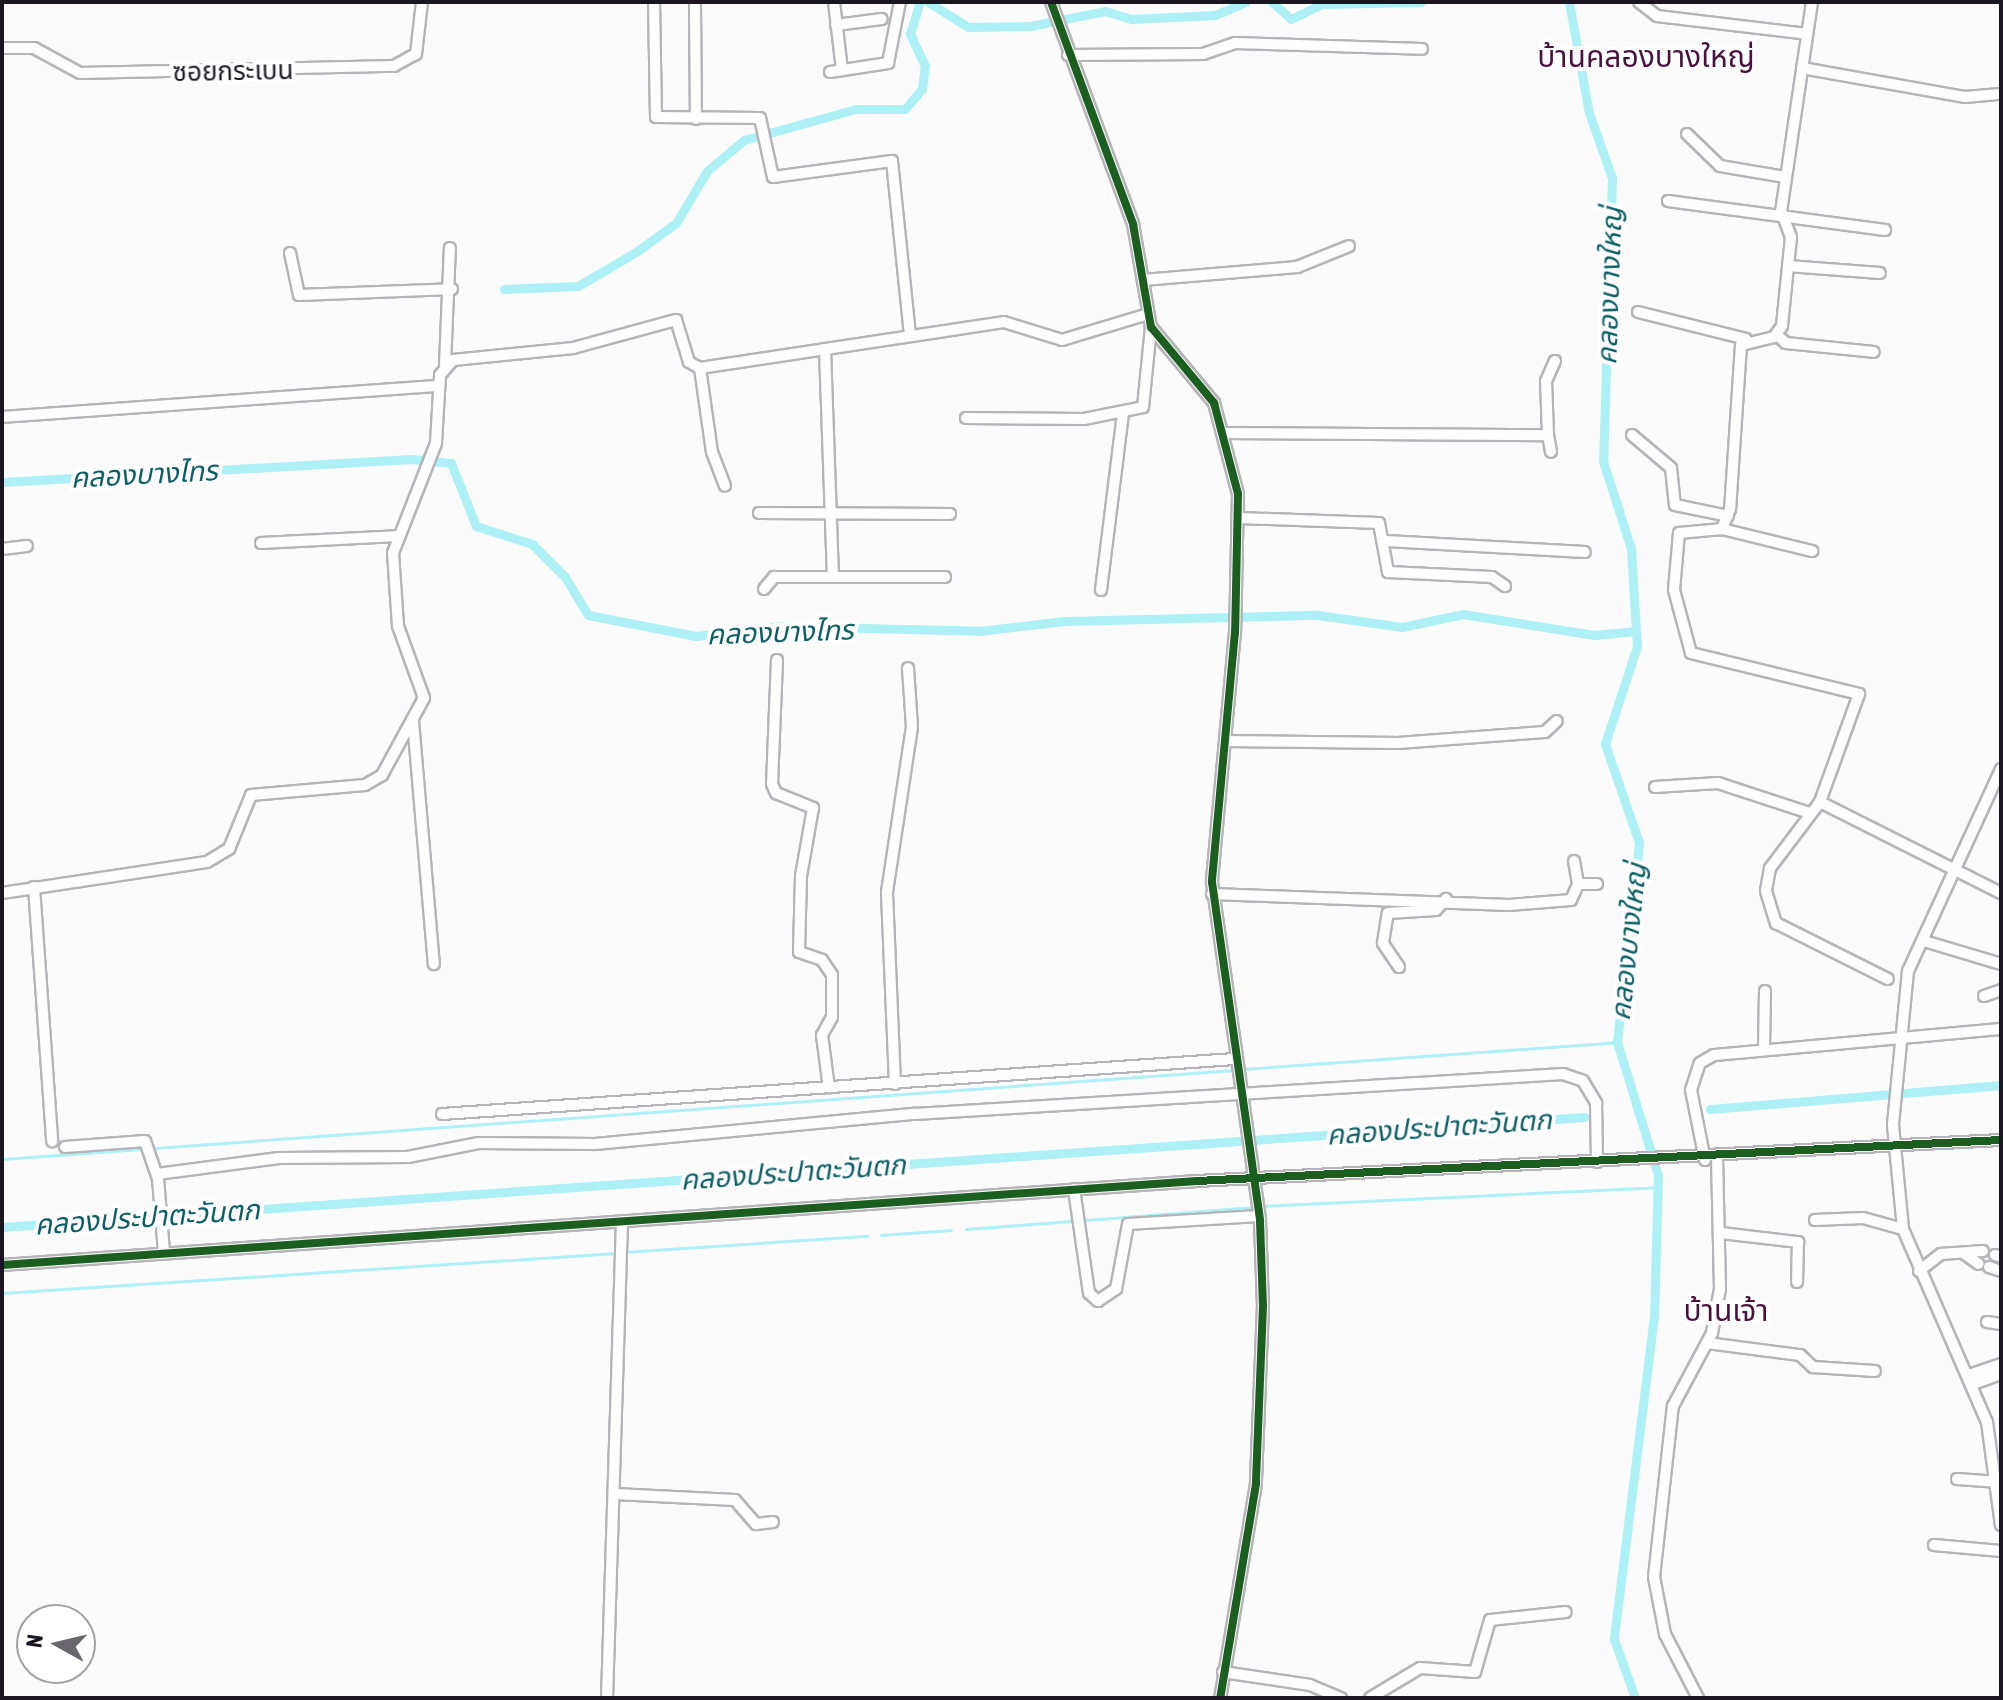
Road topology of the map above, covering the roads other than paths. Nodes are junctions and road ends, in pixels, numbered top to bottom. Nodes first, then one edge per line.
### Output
1 (422, 2) edge
2 (654, 2) edge
3 (834, 2) edge
4 (900, 2) edge
5 (1639, 2) edge
6 (1812, 2) edge
7 (695, 6) dead end
8 (1052, 7) edge
9 (882, 19) dead end
10 (836, 25) junction
11 (1807, 34) junction
12 (2, 48) edge
13 (1422, 49) dead end
14 (1068, 55) junction
15 (1802, 68) junction
16 (842, 70) junction
17 (830, 72) dead end
18 (2001, 94) edge
19 (696, 119) junction
20 (1687, 134) dead end
21 (1785, 177) junction
22 (1668, 201) dead end
23 (1783, 216) junction
24 (1885, 230) dead end
25 (1349, 246) dead end
26 (450, 248) dead end
27 (290, 253) dead end
28 (1788, 266) junction
29 (1880, 273) dead end
30 (1143, 280) junction
31 (452, 289) junction
32 (1638, 312) dead end
33 (1148, 314) junction
34 (1151, 327) junction
35 (910, 335) junction
36 (1777, 335) junction
37 (1746, 339) junction
38 (825, 349) junction
39 (1874, 352) dead end
40 (1555, 361) dead end
41 (445, 365) junction
42 (700, 368) junction
43 (438, 386) junction
44 (1123, 413) junction
45 (2, 417) edge
46 (966, 418) dead end
47 (1226, 433) junction
48 (1548, 435) junction
49 (1632, 435) dead end
50 (1551, 452) dead end
51 (725, 486) dead end
52 (832, 512) junction
53 (759, 513) dead end
54 (950, 514) dead end
55 (1728, 516) junction
56 (1239, 518) junction
57 (1722, 529) junction
58 (397, 536) junction
59 (1386, 541) junction
60 (261, 543) dead end
61 (27, 546) dead end
62 (2, 549) edge
63 (1812, 551) dead end
64 (1585, 552) dead end
65 (833, 576) junction
66 (945, 577) dead end
67 (1505, 586) dead end
68 (764, 589) dead end
69 (1101, 590) dead end
70 (777, 660) dead end
71 (908, 668) dead end
72 (413, 721) junction
73 (1557, 721) dead end
74 (1225, 741) junction
75 (2001, 769) edge
76 (1655, 787) dead end
77 (1820, 802) junction
78 (1810, 813) junction
79 (1574, 861) dead end
80 (1956, 874) junction
81 (1578, 884) junction
82 (1597, 884) dead end
83 (34, 887) junction
84 (2, 893) edge
85 (2001, 893) edge
86 (1212, 894) junction
87 (1446, 899) junction
88 (1924, 941) junction
89 (434, 964) dead end
90 (2001, 964) edge
91 (1399, 967) dead end
92 (1896, 983) junction
93 (2001, 990) edge
94 (1765, 991) dead end
95 (1984, 996) dead end
96 (2001, 1029) edge
97 (1898, 1035) junction
98 (1764, 1048) junction
99 (1237, 1066) junction
100 (895, 1084) junction
101 (829, 1088) junction
102 (1241, 1091) junction
103 (442, 1114) dead end
104 (2001, 1140) edge
105 (52, 1141) dead end
106 (65, 1147) dead end
107 (1894, 1147) junction
108 (1705, 1160) junction
109 (1717, 1160) junction
110 (1597, 1162) junction
111 (158, 1176) junction
112 (1254, 1178) junction
113 (1074, 1189) junction
114 (1258, 1210) junction
115 (1815, 1220) dead end
116 (622, 1221) junction
117 (1903, 1229) junction
118 (1721, 1233) junction
119 (163, 1248) junction
120 (1963, 1253) junction
121 (1993, 1254) edge
122 (2, 1265) edge
123 (1919, 1271) junction
124 (2001, 1271) edge
125 (1797, 1282) dead end
126 (1987, 1322) dead end
127 (2001, 1324) edge
128 (1707, 1343) junction
129 (2001, 1364) edge
130 (1875, 1371) dead end
131 (2001, 1374) edge
132 (1971, 1379) junction
133 (1957, 1479) dead end
134 (1996, 1482) junction
135 (615, 1494) junction
136 (773, 1522) dead end
137 (2001, 1525) edge
138 (1934, 1545) dead end
139 (2001, 1551) edge
140 (1566, 1612) dead end
141 (1223, 1672) junction
142 (607, 1698) edge
143 (1220, 1698) edge
144 (1341, 1698) edge
145 (1370, 1698) edge
146 (1698, 1698) edge

1 - 12 street, ซอยกระเบน
2 - 19 street
3 - 10 street
4 - 16 street
5 - 11 street
6 - 11 street
7 - 19 street
8 - 14 street
9 - 10 street
10 - 16 street
11 - 15 street
13 - 14 street
14 - 30 street
15 - 18 street
15 - 21 street
16 - 17 street
19 - 35 street
20 - 21 street
21 - 23 street
22 - 23 street
23 - 24 street
23 - 28 street
25 - 30 street
26 - 31 street
27 - 31 street
28 - 29 street
28 - 36 street
30 - 33 street
31 - 41 street
32 - 37 street
33 - 34 street
33 - 35 street
34 - 44 street
34 - 47 street
35 - 38 street
36 - 37 street
36 - 39 street
37 - 55 street
38 - 42 street
38 - 52 street
40 - 48 street
41 - 42 street
41 - 43 street
42 - 51 street
43 - 45 street
43 - 58 street
44 - 46 street
44 - 69 street
47 - 48 street
47 - 56 street
48 - 50 street
49 - 55 street
52 - 53 street
52 - 54 street
52 - 65 street
55 - 57 street
56 - 59 street
56 - 74 street
57 - 63 street
57 - 77 street
58 - 60 street
58 - 72 street
59 - 64 street
59 - 67 street
61 - 62 street
65 - 66 street
65 - 68 street
70 - 101 street
71 - 100 street
72 - 83 street
72 - 89 street
73 - 74 street
74 - 86 street
75 - 80 street
76 - 78 street
77 - 78 street
77 - 80 street
78 - 92 street
79 - 81 street
80 - 85 street
80 - 88 street
81 - 82 street
81 - 87 street
83 - 84 street
83 - 105 street
86 - 87 street
86 - 99 street
87 - 91 street
88 - 90 street
88 - 92 street
92 - 97 street
93 - 95 street
94 - 98 street
96 - 97 street
97 - 98 street
97 - 107 street
98 - 108 street
99 - 100 street
99 - 102 street
100 - 101 street
101 - 103 street
102 - 110 street
102 - 111 street
102 - 112 street
104 - 107 street
106 - 111 street
107 - 109 street
107 - 117 street
108 - 109 street
108 - 110 street
109 - 118 street
110 - 112 street
111 - 119 street
112 - 113 street
112 - 114 street
113 - 114 street
113 - 116 street
114 - 141 street
115 - 117 street
116 - 119 street
116 - 135 street
117 - 123 street
118 - 125 street
118 - 128 street
119 - 122 street
120 - 121 street
120 - 123 street
120 - 124 street
123 - 132 street
126 - 127 street
128 - 130 street
128 - 146 street
129 - 132 street
131 - 132 street
132 - 134 street
133 - 134 street
134 - 137 street
135 - 136 street
135 - 142 street
138 - 139 street
140 - 145 street
141 - 143 street
141 - 144 street

